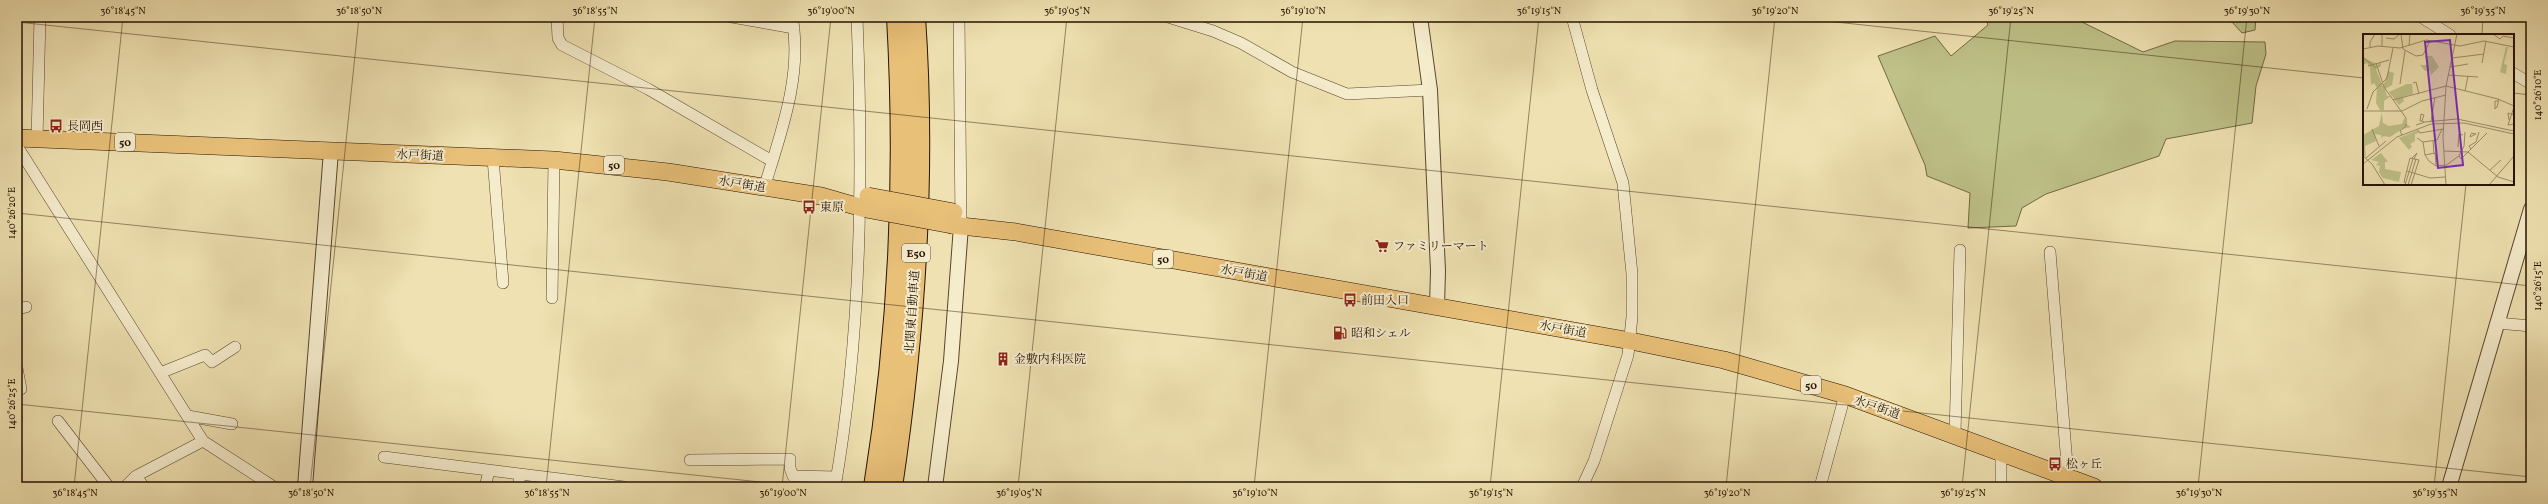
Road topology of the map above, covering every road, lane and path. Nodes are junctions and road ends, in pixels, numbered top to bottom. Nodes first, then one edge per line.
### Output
1 (40, 17) edge
2 (558, 17) edge
3 (732, 17) edge
4 (857, 17) edge
5 (897, 17) edge
6 (915, 17) edge
7 (959, 17) edge
8 (1168, 17) edge
9 (1420, 17) edge
10 (1572, 17) edge
11 (2421, 17) edge
12 (793, 22) edge
13 (2448, 34) edge
14 (2514, 74) edge
15 (2531, 84) edge
16 (1430, 90) junction
17 (17, 138) edge
18 (37, 139) junction
19 (17, 146) edge
20 (331, 151) junction
21 (493, 158) junction
22 (554, 160) junction
23 (772, 162) junction
24 (764, 188) junction
25 (863, 202) junction
26 (2531, 209) edge
27 (957, 220) junction
28 (1960, 250) dead end
29 (2050, 252) dead end
30 (503, 283) dead end
31 (552, 298) dead end
32 (1437, 306) junction
33 (2497, 323) junction
34 (2531, 326) edge
35 (1631, 341) junction
36 (234, 347) dead end
37 (17, 368) edge
38 (160, 373) junction
39 (17, 390) edge
40 (1845, 396) junction
41 (188, 416) junction
42 (58, 421) dead end
43 (232, 424) dead end
44 (1955, 434) junction
45 (203, 441) junction
46 (2001, 451) junction
47 (384, 457) dead end
48 (690, 460) dead end
49 (488, 471) junction
50 (520, 475) junction
51 (136, 476) junction
52 (2068, 477) junction
53 (547, 482) edge
54 (836, 482) edge
55 (575, 484) edge
56 (109, 487) edge
57 (125, 487) edge
58 (144, 487) edge
59 (274, 487) edge
60 (305, 487) edge
61 (485, 487) edge
62 (518, 487) edge
63 (624, 487) edge
64 (874, 487) edge
65 (892, 487) edge
66 (934, 487) edge
67 (1582, 487) edge
68 (1820, 487) edge
69 (2001, 487) edge
70 (2094, 487) edge
71 (2450, 487) edge

1 - 18 street
2 - 23 street
3 - 12 street
4 - 25 street
5 - 64 highway, 北関東自動車道 / E50
6 - 65 highway, 北関東自動車道 / E50
7 - 27 street
8 - 16 street
9 - 16 street
10 - 35 street
11 - 13 street
12 - 23 street
14 - 15 street
16 - 32 street
17 - 18 main road, 水戸街道 / 50
18 - 20 main road, 水戸街道 / 50
19 - 38 street
20 - 21 main road, 水戸街道 / 50
20 - 60 street
21 - 22 main road, 水戸街道 / 50
21 - 30 street
22 - 24 main road, 水戸街道 / 50
22 - 31 street
23 - 24 street
24 - 25 main road, 水戸街道 / 50
25 - 27 main road, 水戸街道 / 50, bridge
25 - 54 street
26 - 33 street
27 - 32 main road, 水戸街道 / 50
27 - 66 street
28 - 44 street
29 - 52 street
32 - 35 main road, 水戸街道 / 50
33 - 34 street
33 - 71 street
35 - 40 main road, 水戸街道 / 50
35 - 67 street
36 - 38 street
37 - 39 street
38 - 41 street
40 - 44 main road, 水戸街道 / 50
40 - 68 street
41 - 43 street
41 - 45 street
42 - 56 street
44 - 46 main road, 水戸街道 / 50
45 - 51 street
45 - 59 street
46 - 52 main road, 水戸街道 / 50
46 - 69 street
47 - 49 street
48 - 54 street
49 - 50 street
49 - 61 street
50 - 53 street
50 - 62 street
51 - 57 street
51 - 58 street
52 - 70 main road, 水戸街道 / 50
53 - 55 street
55 - 63 street

